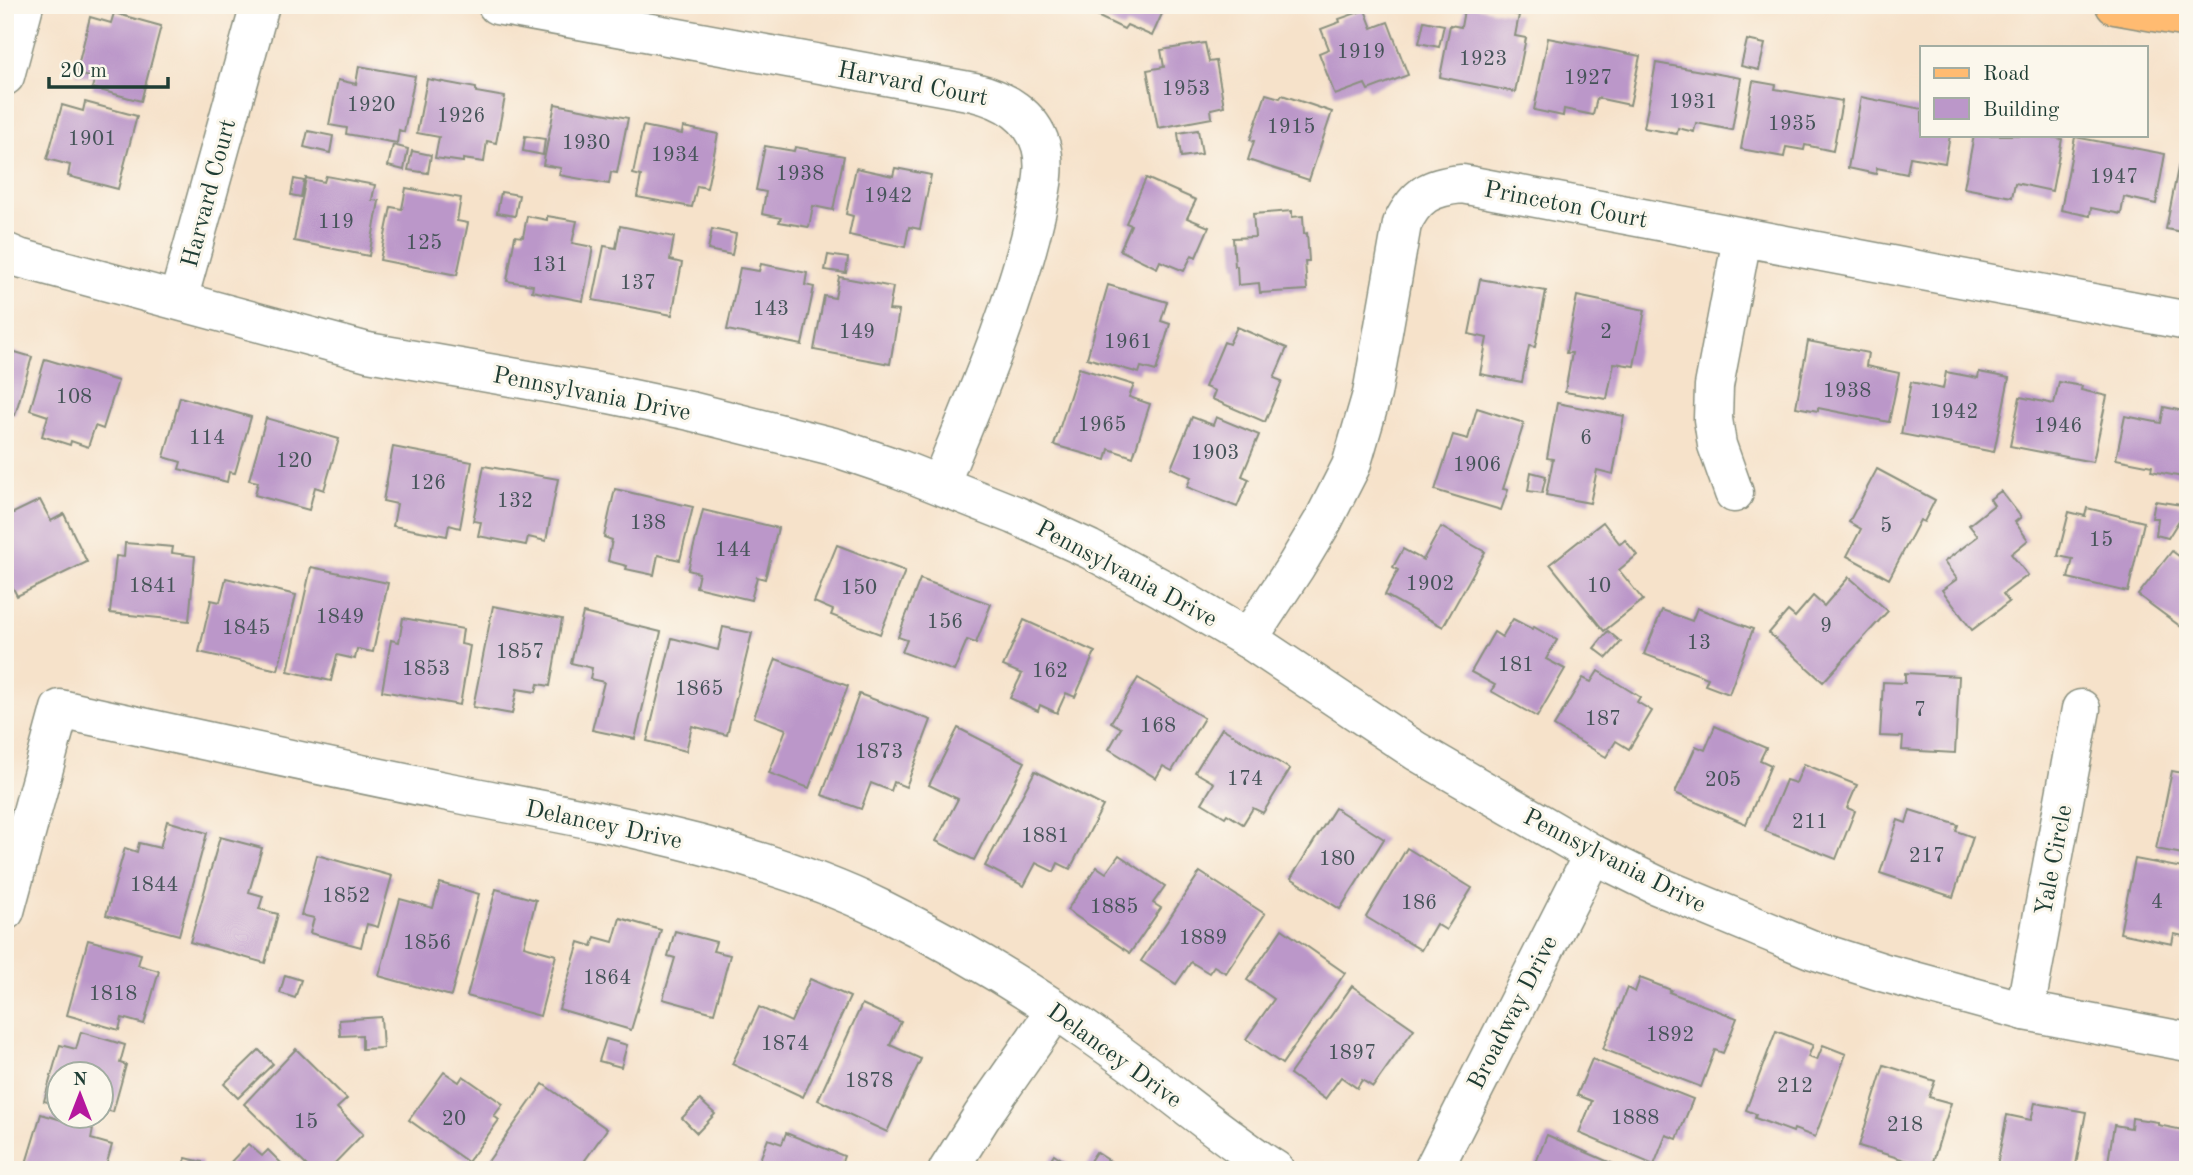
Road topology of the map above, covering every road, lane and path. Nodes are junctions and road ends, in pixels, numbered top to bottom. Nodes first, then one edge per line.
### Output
1 (260, 5) edge
2 (497, 5) edge
3 (2115, 5) edge
4 (17, 9) edge
5 (2188, 18) edge
6 (5, 76) edge
7 (1742, 238) junction
8 (5, 253) edge
9 (178, 300) junction
10 (2188, 321) edge
11 (940, 484) junction
12 (1734, 493) dead end
13 (1248, 639) junction
14 (2081, 709) dead end
15 (1593, 854) junction
16 (5, 911) edge
17 (1055, 1011) junction
18 (2025, 1011) junction
19 (2188, 1042) edge
20 (948, 1170) edge
21 (1275, 1170) edge
22 (1433, 1170) edge

1 - 9 street, Harvard Court
2 - 11 street, Harvard Court
3 - 5 main road
4 - 6 street
7 - 10 street, Princeton Court
7 - 12 street
7 - 13 street, Princeton Court
8 - 9 street, Pennsylvania Drive
9 - 11 street, Pennsylvania Drive
11 - 13 street, Pennsylvania Drive
13 - 15 street, Pennsylvania Drive
14 - 18 street, Yale Circle
15 - 18 street, Pennsylvania Drive
15 - 22 street, Broadway Drive
16 - 17 street, Delancey Drive
17 - 20 street
17 - 21 street, Delancey Drive
18 - 19 street, Pennsylvania Drive

